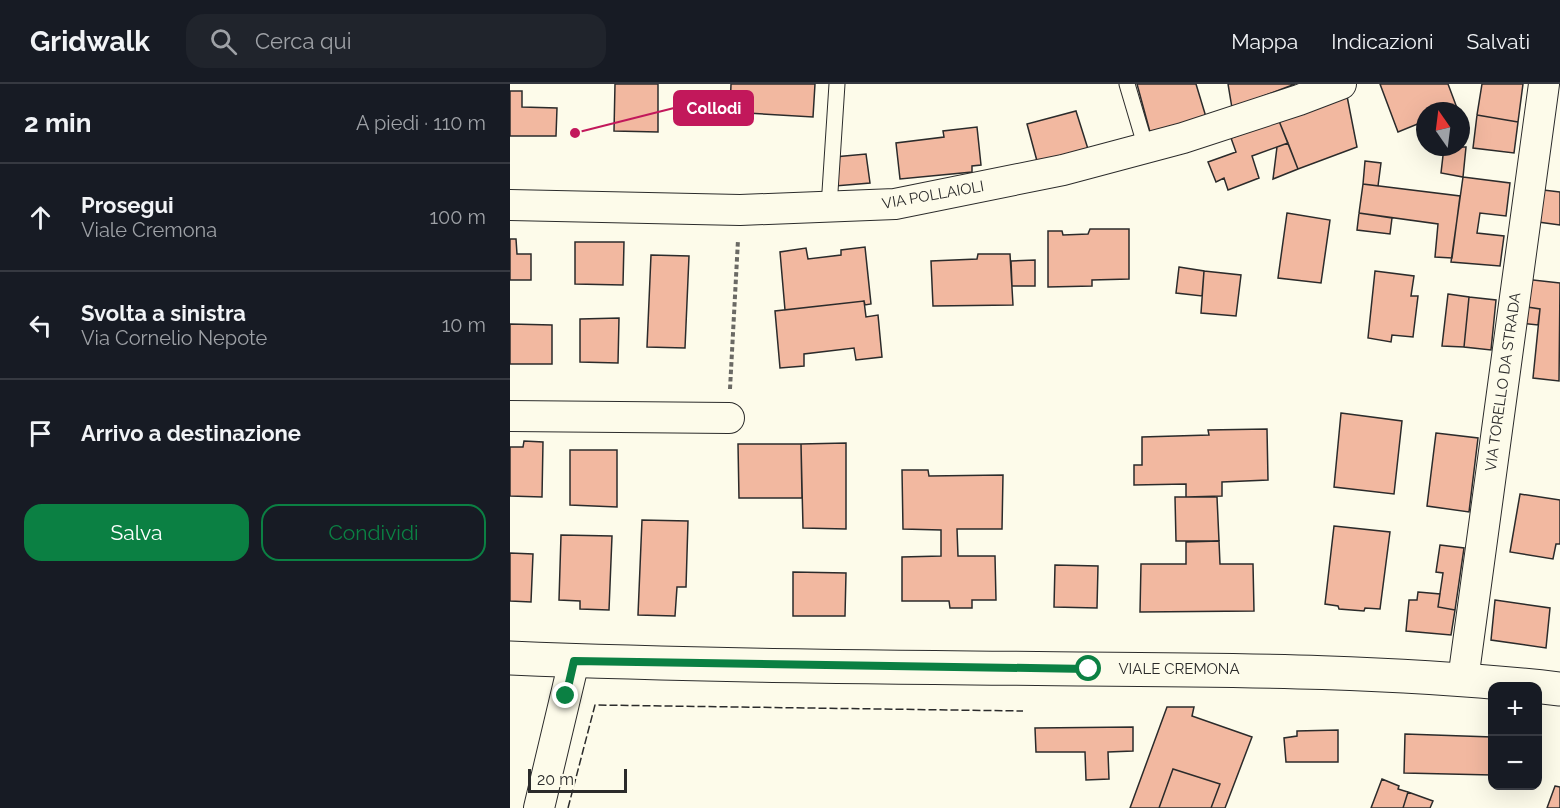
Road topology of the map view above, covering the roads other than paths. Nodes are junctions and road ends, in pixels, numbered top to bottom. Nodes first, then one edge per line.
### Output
1 (837, 84) edge
2 (1127, 84) edge
3 (1341, 84) edge
4 (1544, 84) edge
5 (1146, 148) junction
6 (510, 205) edge
7 (829, 207) junction
8 (510, 417) edge
9 (729, 418) road end
10 (510, 658) edge
11 (574, 661) junction
12 (1463, 680) junction
13 (1560, 689) edge
14 (539, 808) edge

1 - 7 lane
2 - 5 lane
3 - 5 street, VIA POLLAIOLI
4 - 12 street, VIA TORELLO DA STRADA
5 - 7 street, VIA POLLAIOLI
6 - 7 street, VIA POLLAIOLI
8 - 9 street
10 - 11 main road, VIALE CREMONA
11 - 12 main road, VIALE CREMONA
11 - 14 street
12 - 13 main road, VIALE CREMONA

